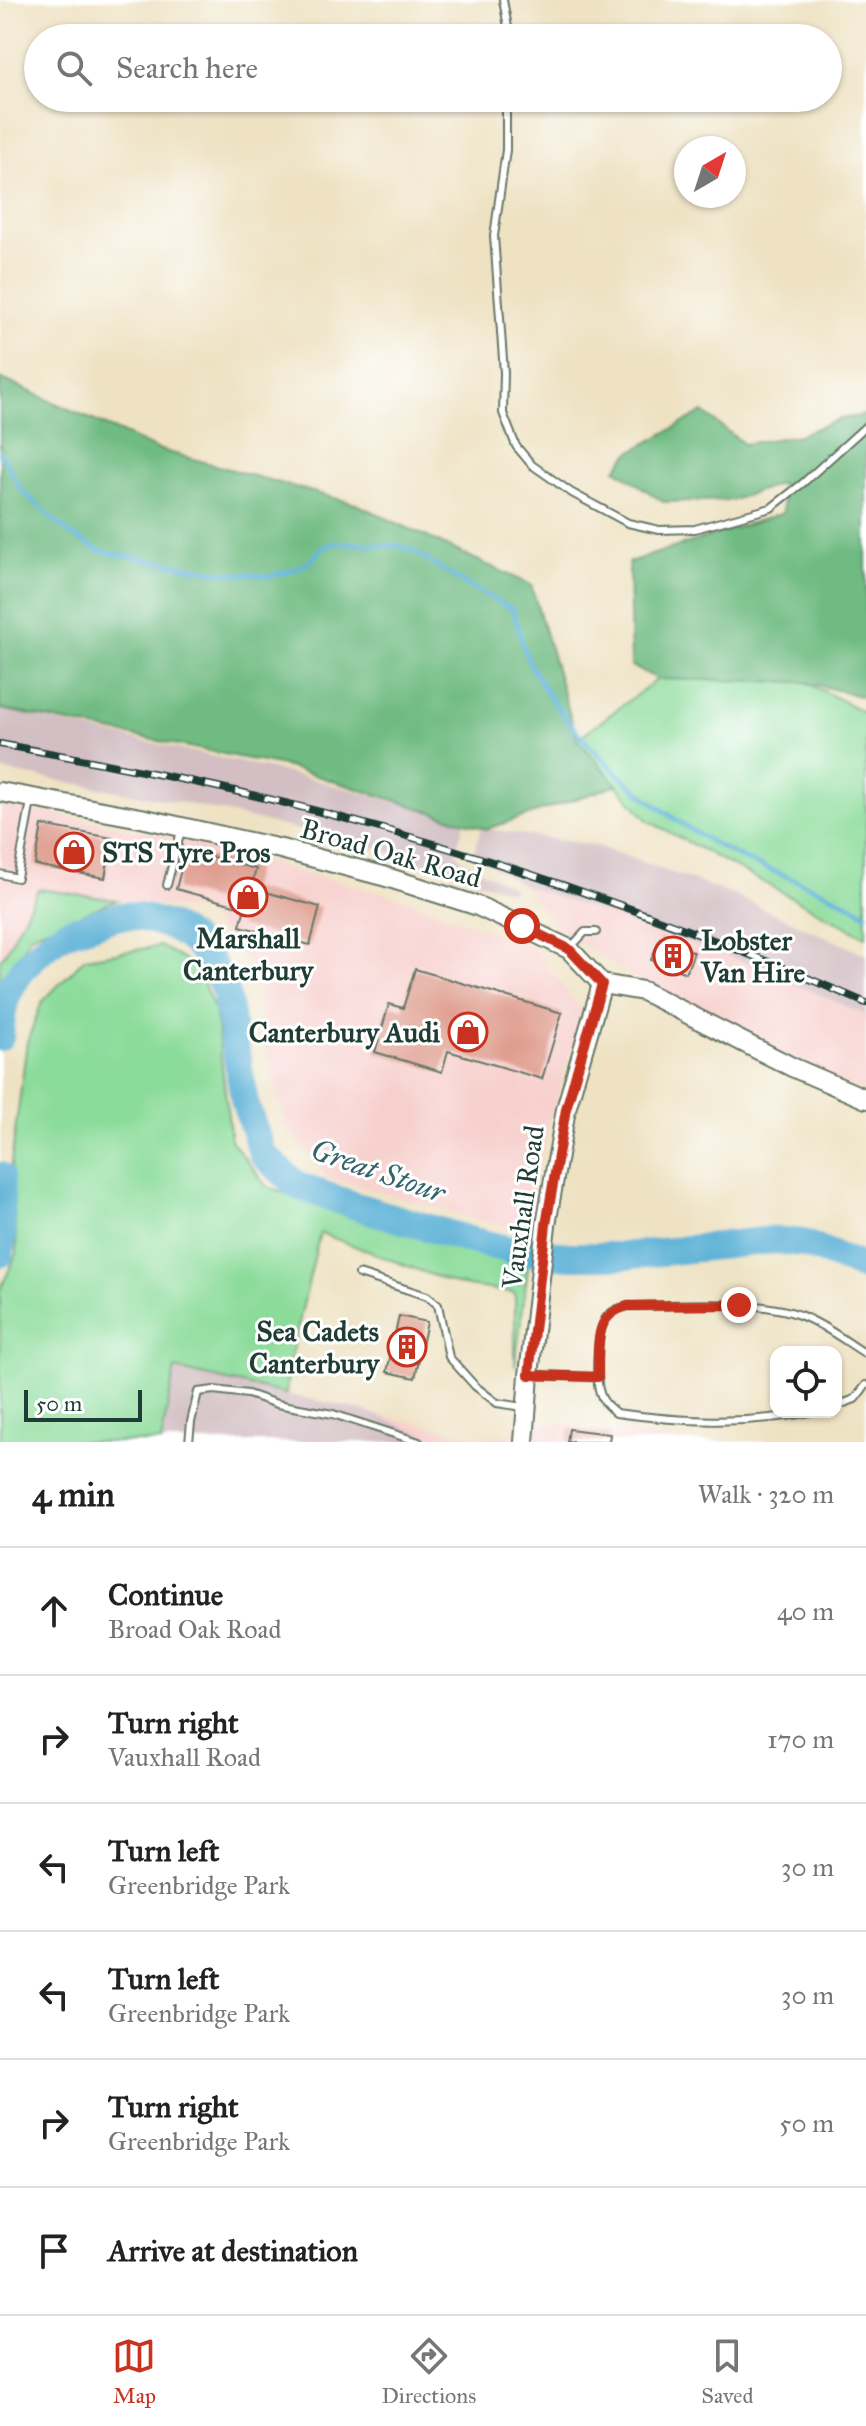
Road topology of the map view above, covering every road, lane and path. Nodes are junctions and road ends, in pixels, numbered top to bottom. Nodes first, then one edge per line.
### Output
1 (503, 0) edge
2 (507, 24) edge
3 (506, 112) edge
4 (866, 426) edge
5 (0, 792) edge
6 (32, 797) junction
7 (182, 827) junction
8 (0, 874) edge
9 (167, 885) dead end
10 (596, 932) dead end
11 (569, 949) junction
12 (602, 984) junction
13 (866, 1099) edge
14 (359, 1274) dead end
15 (866, 1354) edge
16 (529, 1375) junction
17 (598, 1377) junction
18 (866, 1385) edge
19 (842, 1404) edge
20 (526, 1407) junction
21 (776, 1418) edge
22 (417, 1441) edge
23 (189, 1442) edge
24 (401, 1442) edge
25 (524, 1442) edge

1 - 2 lane
3 - 4 lane
5 - 6 street, Broad Oak Road
6 - 7 street, Broad Oak Road
6 - 8 lane
7 - 9 lane
7 - 11 street, Broad Oak Road
10 - 11 lane
11 - 12 street, Broad Oak Road
12 - 13 street
12 - 16 street, Vauxhall Road
14 - 20 lane
15 - 17 lane
16 - 17 lane
16 - 20 street, Vauxhall Road
17 - 21 lane
18 - 19 lane
20 - 25 street, Vauxhall Road
22 - 23 lane
22 - 24 lane

